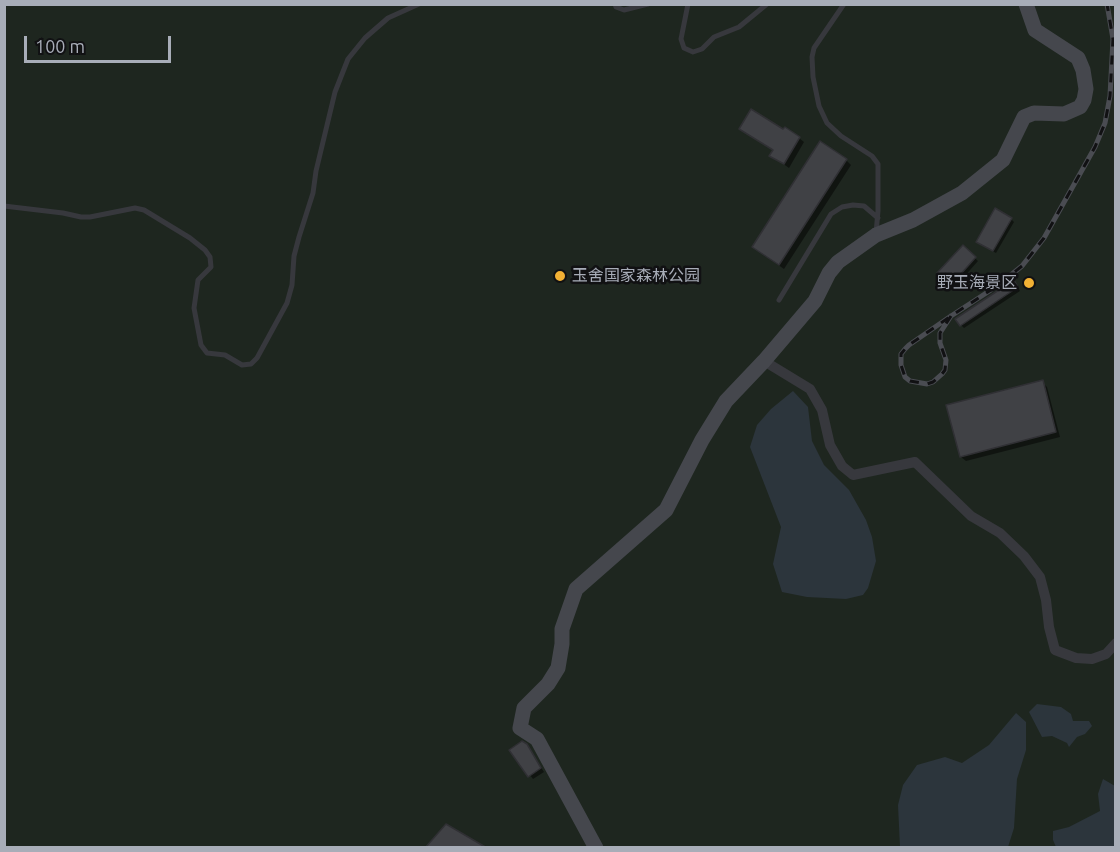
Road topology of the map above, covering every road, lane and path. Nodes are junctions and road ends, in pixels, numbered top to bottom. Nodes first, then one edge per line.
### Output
1 (419, 4) edge
2 (615, 4) edge
3 (648, 4) edge
4 (688, 4) edge
5 (766, 4) edge
6 (844, 4) edge
7 (1026, 4) edge
8 (4, 206) edge
9 (878, 218) junction
10 (876, 235) junction
11 (779, 300) dead end
12 (764, 361) junction
13 (1116, 643) edge
14 (596, 848) edge

1 - 8 lane
2 - 3 lane
4 - 5 lane
6 - 9 lane
7 - 10 street
9 - 10 lane
9 - 11 lane
10 - 12 street
12 - 13 street
12 - 14 street

